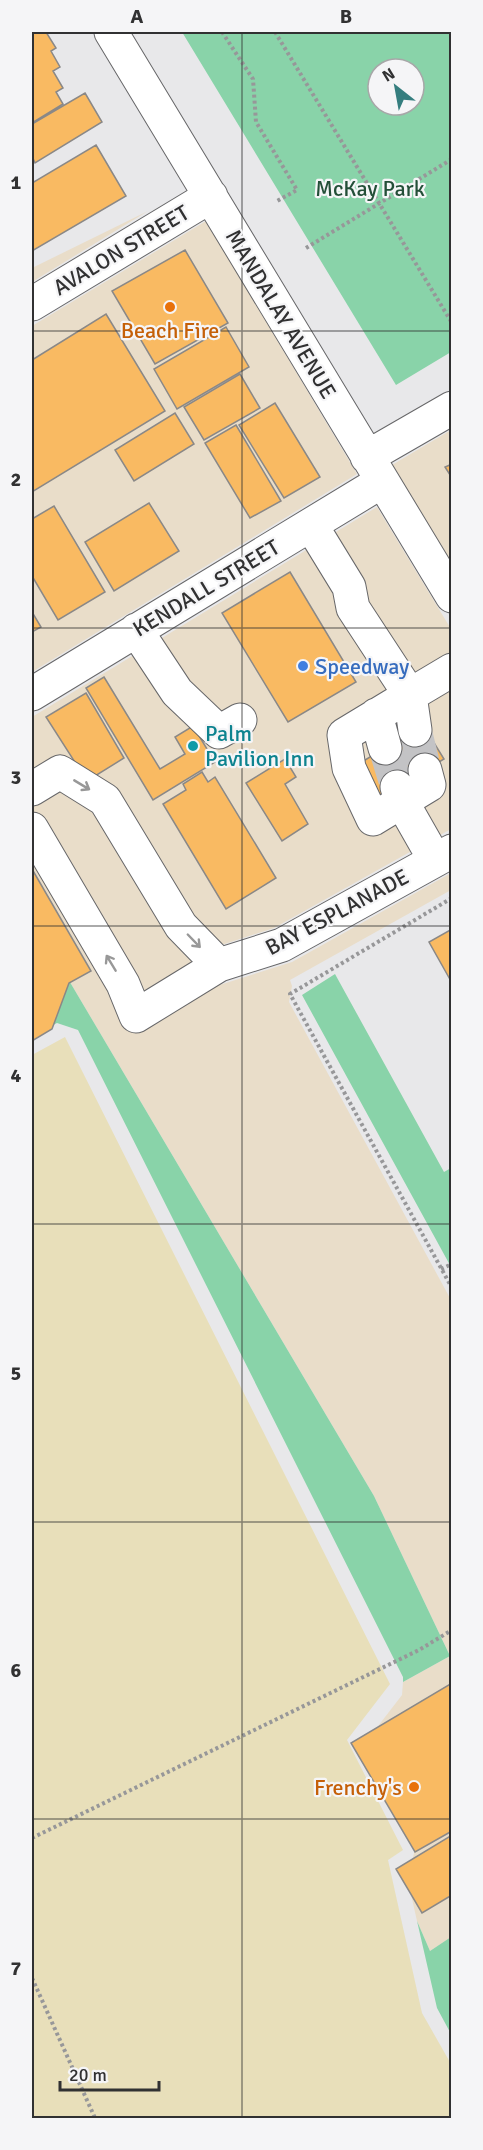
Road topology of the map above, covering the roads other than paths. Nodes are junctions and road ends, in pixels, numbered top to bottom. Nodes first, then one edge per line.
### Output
1 (111, 32) edge
2 (211, 196) junction
3 (32, 304) edge
4 (452, 408) edge
5 (374, 470) junction
6 (311, 525) junction
7 (452, 596) edge
8 (136, 630) junction
9 (452, 670) edge
10 (32, 694) edge
11 (410, 695) junction
12 (376, 716) junction
13 (240, 720) dead end
14 (415, 730) tunnel mouth
15 (385, 748) tunnel mouth
16 (425, 770) tunnel mouth
17 (32, 789) edge
18 (400, 794) junction
19 (32, 828) edge
20 (443, 855) edge
21 (219, 965) junction

1 - 2 street, MANDALAY AVENUE
2 - 3 street, AVALON STREET
2 - 5 street, MANDALAY AVENUE
4 - 5 street, KENDALL STREET
5 - 6 street, KENDALL STREET
5 - 7 street, MANDALAY AVENUE
6 - 8 street, KENDALL STREET
6 - 11 street
8 - 10 street, KENDALL STREET
8 - 13 street
9 - 11 street
11 - 12 street
11 - 14 street
12 - 15 street
12 - 18 street
16 - 18 street
17 -> 21 street
18 - 20 street
21 -> 19 street, BAY ESPLANADE
20 - 21 street, BAY ESPLANADE

